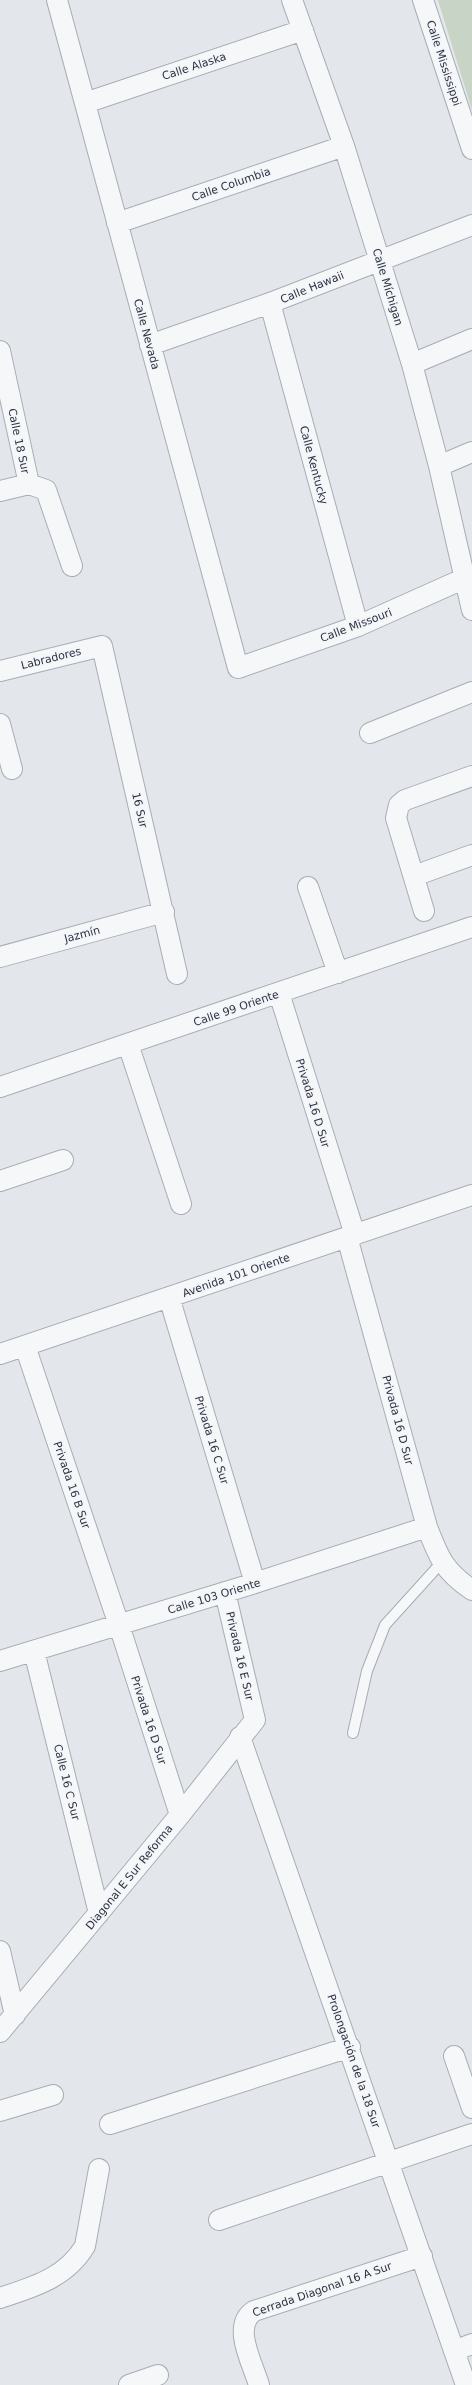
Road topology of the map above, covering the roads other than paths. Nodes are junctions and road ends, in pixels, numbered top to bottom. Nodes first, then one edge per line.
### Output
1 (57, 0) edge
2 (292, 0) edge
3 (424, 0) edge
4 (303, 30) junction
5 (85, 103) junction
6 (344, 146) junction
7 (472, 149) edge
8 (117, 223) junction
9 (472, 225) edge
10 (379, 260) junction
11 (270, 303) junction
12 (472, 339) edge
13 (150, 345) junction
14 (0, 350) edge
15 (412, 364) junction
16 (472, 452) edge
17 (439, 466) junction
18 (29, 484) junction
19 (0, 491) edge
20 (72, 566) dead end
21 (468, 577) edge
22 (472, 610) edge
23 (358, 626) junction
24 (102, 646) joint
25 (238, 668) joint
26 (0, 671) edge
27 (472, 692) edge
28 (0, 724) edge
29 (370, 733) dead end
30 (12, 769) dead end
31 (472, 776) edge
32 (472, 855) edge
33 (414, 876) junction
34 (308, 887) dead end
35 (424, 911) dead end
36 (164, 912) junction
37 (472, 927) edge
38 (0, 957) edge
39 (338, 973) junction
40 (177, 974) dead end
41 (279, 993) junction
42 (128, 1044) junction
43 (0, 1087) edge
44 (63, 1160) dead end
45 (0, 1181) edge
46 (472, 1195) edge
47 (181, 1204) dead end
48 (351, 1236) junction
49 (169, 1298) junction
50 (25, 1346) junction
51 (0, 1354) edge
52 (427, 1526) junction
53 (442, 1562) junction
54 (255, 1583) junction
55 (472, 1590) edge
56 (225, 1592) junction
57 (119, 1625) junction
58 (34, 1651) junction
59 (0, 1661) edge
60 (254, 1720) joint
61 (353, 1733) dead end
62 (240, 1737) junction
63 (180, 1815) junction
64 (99, 1914) junction
65 (0, 1951) edge
66 (15, 2015) junction
67 (0, 2032) edge
68 (350, 2047) junction
69 (454, 2056) dead end
70 (53, 2095) dead end
71 (472, 2108) edge
72 (0, 2111) edge
73 (110, 2124) dead end
74 (472, 2134) edge
75 (390, 2163) junction
76 (99, 2169) dead end
77 (219, 2220) dead end
78 (422, 2256) junction
79 (0, 2298) edge
80 (463, 2347) edge
81 (158, 2375) dead end
82 (129, 2385) edge
83 (259, 2385) edge
84 (466, 2385) edge

1 - 5 street, Calle Nevada
2 - 4 street, Calle Míchigan
3 - 7 street, Calle Mississippi
4 - 5 street, Calle Alaska
4 - 6 street, Calle Míchigan
5 - 8 street, Calle Nevada
6 - 8 street, Calle Columbia
6 - 10 street, Calle Míchigan
8 - 13 street, Calle Nevada
9 - 10 street, Calle Hawaii
10 - 11 street, Calle Hawaii
10 - 15 street, Calle Míchigan
11 - 13 street, Calle Hawaii
11 - 23 street, Calle Kentucky
12 - 15 street
13 - 25 street, Calle Nevada
14 - 18 street, Calle 18 Sur
15 - 17 street, Calle Míchigan
16 - 17 street
17 - 21 street, Calle Míchigan
18 - 19 street
18 - 20 street
21 - 22 street, Calle Míchigan
21 - 23 street, Calle Missouri
23 - 25 street, Calle Missouri
24 - 26 street, Labradores
24 - 36 street, 16 Sur
27 - 29 street
28 - 30 street
31 - 33 street
32 - 33 street
33 - 35 street
34 - 39 street
36 - 38 street, Jazmín
36 - 40 street, 16 Sur
37 - 39 street, Calle 99 Oriente
39 - 41 street, Calle 99 Oriente
41 - 42 street, Calle 99 Oriente
41 - 48 street, Privada 16 D Sur
42 - 43 street, Calle 99 Oriente
42 - 47 street
44 - 45 street
46 - 48 street, Avenida 101 Oriente
48 - 49 street, Avenida 101 Oriente
48 - 52 street, Privada 16 D Sur
49 - 50 street, Avenida 101 Oriente
49 - 54 street, Privada 16 C Sur
50 - 51 street, Avenida 101 Oriente
50 - 57 street, Privada 16 B Sur
52 - 53 street, Privada 16 D Sur
52 - 54 street, Calle 103 Oriente
53 - 55 street, Privada 16 D Sur
53 - 61 lane
54 - 56 street, Calle 103 Oriente
56 - 57 street, Calle 103 Oriente
56 - 60 street, Privada 16 E Sur
57 - 58 street, Calle 103 Oriente
57 - 63 street, Privada 16 D Sur
58 - 59 street, Calle 103 Oriente
58 - 64 street, Calle 16 C Sur
60 - 62 street, Diagonal E Sur Reforma
62 - 63 street, Diagonal E Sur Reforma
62 - 68 street, Prolongación de la 18 Sur
63 - 64 street, Diagonal E Sur Reforma
64 - 66 street, Diagonal E Sur Reforma
65 - 66 street
66 - 67 street, Diagonal E Sur Reforma
68 - 73 street
68 - 75 street, Prolongación de la 18 Sur
69 - 71 street
70 - 72 street
74 - 75 street
75 - 77 street
75 - 78 street, Prolongación de la 18 Sur
76 - 79 street
78 - 80 street, Prolongación de la 18 Sur
78 - 83 street, Cerrada Diagonal 16 A Sur
80 - 84 street, Prolongación de la 18 Sur
81 - 82 street

